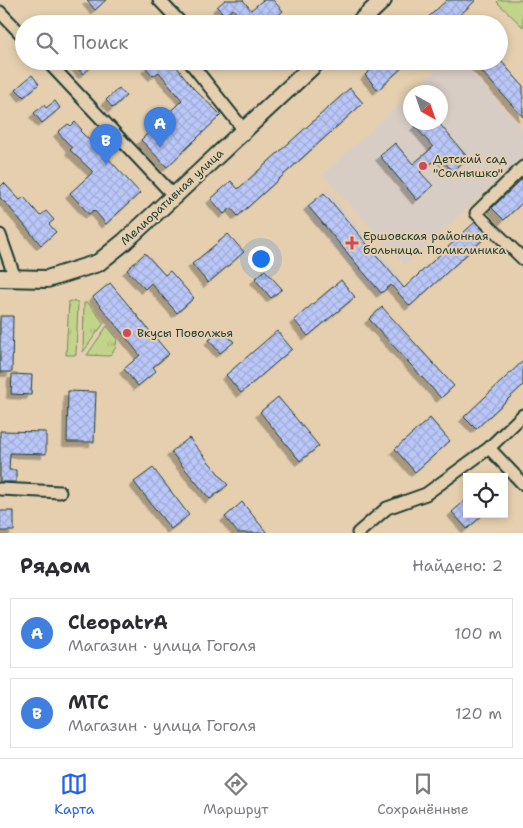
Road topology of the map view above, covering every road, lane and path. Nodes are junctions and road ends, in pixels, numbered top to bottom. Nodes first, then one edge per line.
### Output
1 (159, 0) edge
2 (384, 0) edge
3 (0, 12) edge
4 (173, 15) edge
5 (368, 15) edge
6 (15, 28) edge
7 (55, 70) edge
8 (196, 70) edge
9 (308, 70) edge
10 (244, 130) junction
11 (523, 167) edge
12 (174, 196) junction
13 (0, 235) edge
14 (523, 258) edge
15 (8, 278) edge
16 (523, 415) edge
17 (489, 448) junction
18 (523, 484) edge
19 (0, 489) edge
20 (60, 492) dead end
21 (358, 533) edge

1 - 4 street
2 - 5 main road
3 - 6 street
7 - 12 street
8 - 10 street
9 - 10 main road, Мелиоративная улица
10 - 12 main road, Мелиоративная улица
11 - 14 street
12 - 15 main road, Мелиоративная улица
13 - 15 street
16 - 17 street
17 - 18 street
17 - 21 street
19 - 20 street

